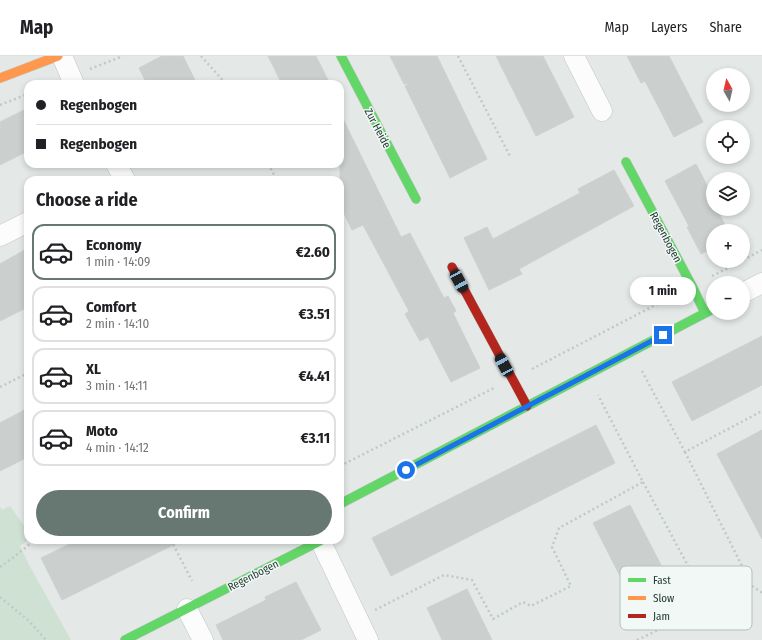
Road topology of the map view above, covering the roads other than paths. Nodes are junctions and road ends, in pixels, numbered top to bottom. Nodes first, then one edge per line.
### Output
1 (58, 56) edge
2 (62, 56) edge
3 (341, 56) edge
4 (574, 56) edge
5 (0, 78) edge
6 (72, 80) edge
7 (602, 111) dead end
8 (626, 162) dead end
9 (416, 199) dead end
10 (24, 224) edge
11 (0, 236) edge
12 (452, 268) dead end
13 (762, 283) edge
14 (750, 289) edge
15 (706, 307) edge
16 (706, 313) edge
17 (527, 406) junction
18 (344, 502) edge
19 (314, 544) edge
20 (321, 544) edge
21 (195, 605) junction
22 (125, 640) edge
23 (203, 640) edge
24 (368, 640) edge

1 - 5 street
2 - 6 street
3 - 9 street, Zur Heide
4 - 7 street
8 - 15 street, Regenbogen
10 - 11 street
12 - 17 street
13 - 14 street
16 - 17 street, Regenbogen
17 - 18 street, Regenbogen
19 - 21 street, Regenbogen
20 - 24 street, Regenbogen
21 - 22 street, Regenbogen
21 - 23 street

